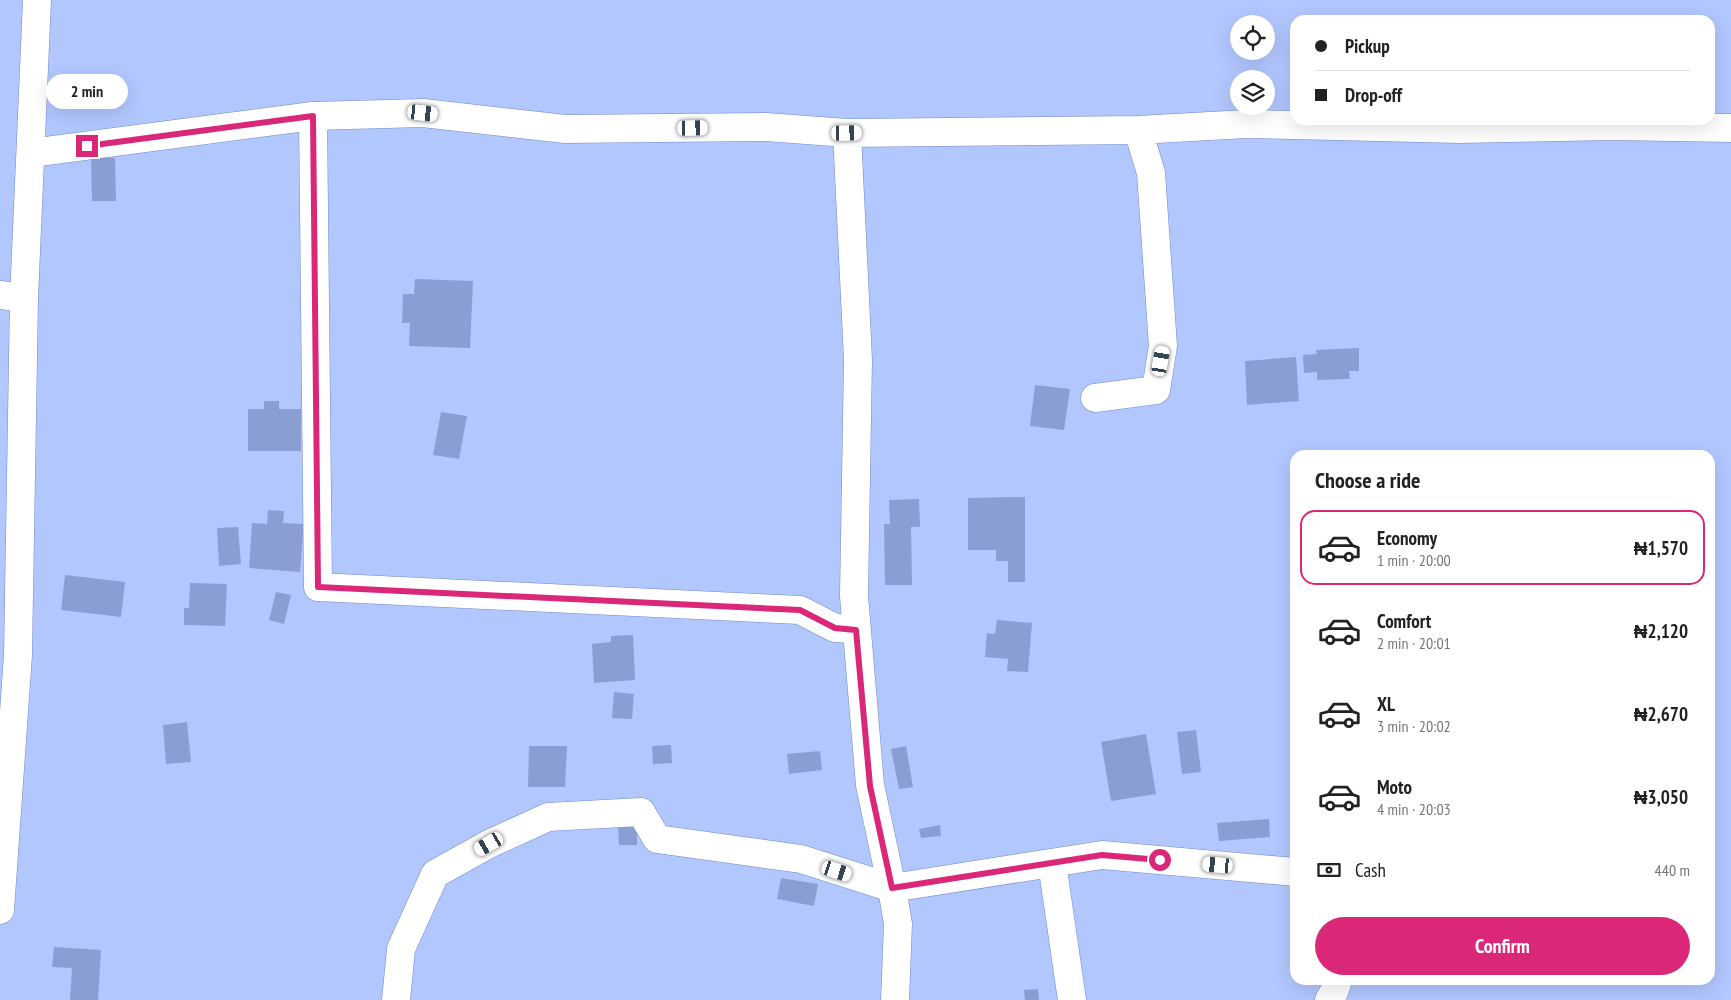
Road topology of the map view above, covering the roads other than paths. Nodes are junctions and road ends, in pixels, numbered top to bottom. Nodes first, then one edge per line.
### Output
1 (37, 0) edge
2 (313, 116) junction
3 (1731, 128) edge
4 (1138, 130) junction
5 (847, 133) junction
6 (31, 153) junction
7 (12, 296) edge
8 (1095, 398) dead end
9 (856, 630) junction
10 (6, 751) edge
11 (3, 811) edge
12 (1052, 863) junction
13 (1290, 872) edge
14 (892, 888) junction
15 (0, 910) edge
16 (1336, 985) edge
17 (396, 1000) edge
18 (895, 1000) edge
19 (1072, 1000) edge
20 (1329, 1000) edge

1 - 6 street
2 - 5 street
2 - 6 street
2 - 9 street
3 - 4 street
4 - 5 street
4 - 8 street
5 - 9 street
6 - 7 street
7 - 10 street
9 - 14 street
10 - 11 street
11 - 15 street
12 - 13 street
12 - 14 street
12 - 19 street
14 - 17 street
14 - 18 street
16 - 20 street

